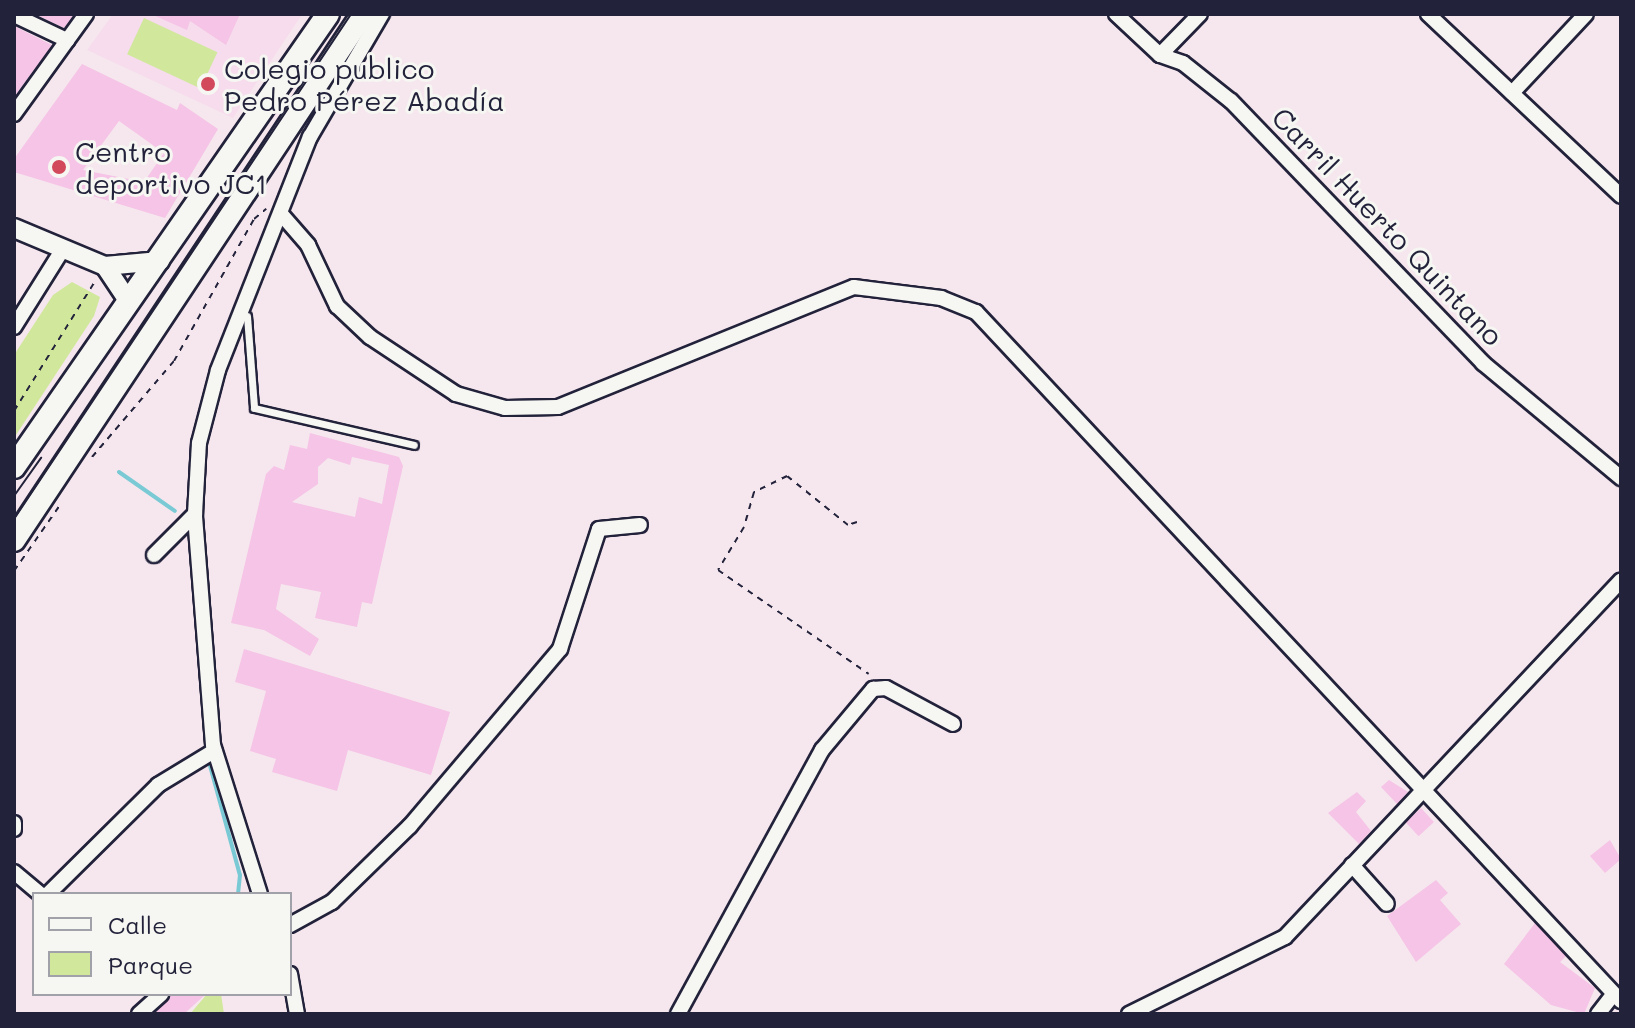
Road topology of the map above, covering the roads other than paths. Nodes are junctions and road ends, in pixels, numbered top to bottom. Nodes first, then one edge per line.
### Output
1 (86, 14) edge
2 (315, 14) edge
3 (328, 14) edge
4 (363, 14) edge
5 (382, 14) edge
6 (1116, 14) edge
7 (1200, 14) edge
8 (1428, 14) edge
9 (1586, 14) edge
10 (14, 15) edge
11 (67, 40) junction
12 (1160, 55) junction
13 (1512, 93) junction
14 (14, 114) edge
15 (1621, 196) edge
16 (282, 215) junction
17 (14, 228) edge
18 (63, 249) junction
19 (105, 266) junction
20 (150, 270) junction
21 (248, 298) junction
22 (129, 302) junction
23 (14, 327) edge
24 (414, 445) dead end
25 (14, 467) edge
26 (1621, 478) edge
27 (195, 514) junction
28 (640, 525) dead end
29 (14, 540) edge
30 (154, 555) dead end
31 (1621, 581) edge
32 (953, 724) dead end
33 (214, 751) junction
34 (1419, 788) junction
35 (1352, 865) junction
36 (14, 872) edge
37 (253, 879) junction
38 (38, 892) edge
39 (50, 892) edge
40 (246, 892) edge
41 (259, 892) edge
42 (1387, 904) dead end
43 (292, 924) edge
44 (292, 985) edge
45 (159, 996) edge
46 (1616, 998) edge
47 (139, 1014) edge
48 (297, 1014) edge
49 (678, 1014) edge
50 (1129, 1014) edge
51 (1598, 1014) edge

1 - 11 street
2 - 20 street
3 - 20 main road
4 - 29 main road
5 - 16 street
6 - 12 street, Carril Huerto Quintano
7 - 12 street
8 - 13 street
9 - 13 street
10 - 11 street
11 - 14 street
12 - 26 street, Carril Huerto Quintano
13 - 15 street
16 - 21 street
16 - 34 street
17 - 18 street
18 - 19 street
18 - 23 street
19 - 20 street
19 - 22 street
20 - 22 main road
21 - 24 lane
21 - 27 street
22 - 25 main road
27 - 30 street
27 - 33 street
28 - 43 street
31 - 34 street
32 - 49 street
33 - 37 street
33 - 39 street
34 - 35 street
34 - 46 street
35 - 42 street
35 - 50 street
36 - 38 street
37 - 40 street
37 - 41 street
44 - 48 street
45 - 47 street
46 - 51 street

